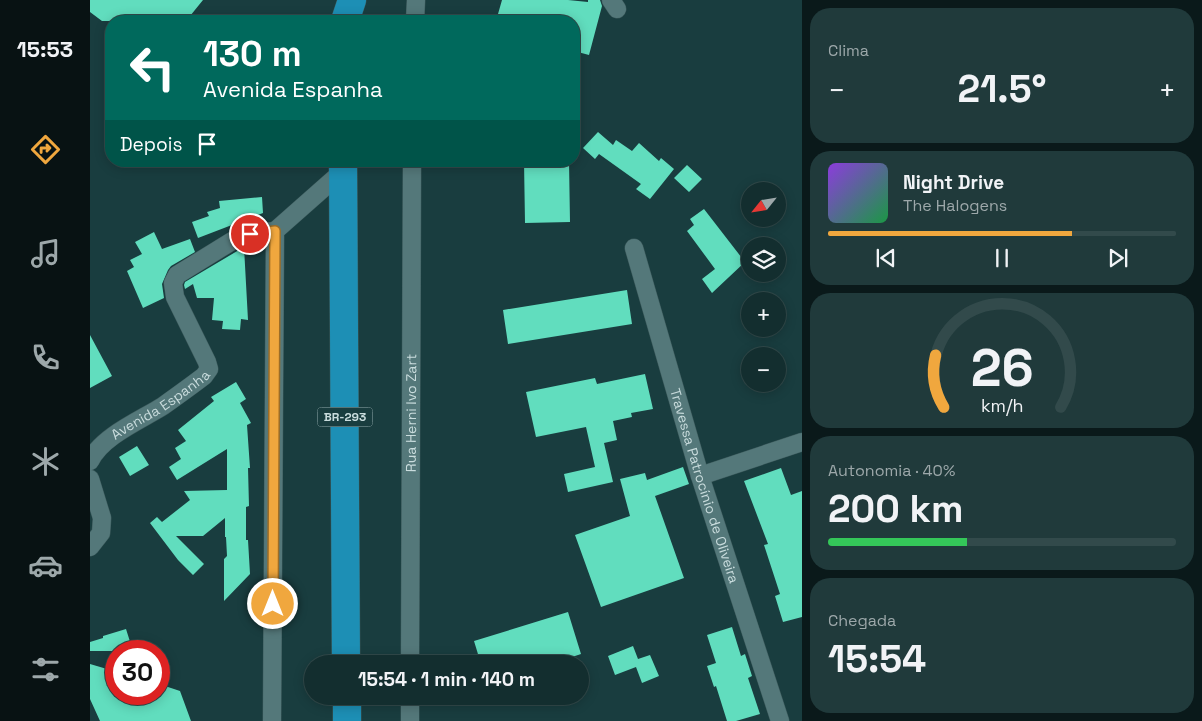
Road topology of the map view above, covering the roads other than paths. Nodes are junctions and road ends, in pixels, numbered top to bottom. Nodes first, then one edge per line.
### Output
1 (331, 0) edge
2 (352, 0) edge
3 (416, 0) edge
4 (334, 15) edge
5 (347, 15) edge
6 (415, 15) edge
7 (341, 167) edge
8 (343, 167) edge
9 (412, 167) edge
10 (275, 231) junction
11 (634, 248) dead end
12 (802, 442) edge
13 (90, 461) edge
14 (700, 476) junction
15 (90, 479) edge
16 (90, 547) edge
17 (346, 655) edge
18 (410, 655) edge
19 (347, 705) edge
20 (410, 705) edge
21 (272, 721) edge
22 (347, 721) edge
23 (410, 721) edge
24 (780, 721) edge

1 - 4 highway
2 - 5 highway
3 - 6 street
7 - 10 street
8 - 17 highway, BR-293
9 - 18 street, Rua Herni Ivo Zart
10 - 13 street, Avenida Espanha
10 - 21 street
11 - 14 street, Travessa Patrocínio de Oliveira
12 - 14 street
14 - 24 street, Travessa Patrocínio de Oliveira
15 - 16 street
19 - 22 highway
20 - 23 street

